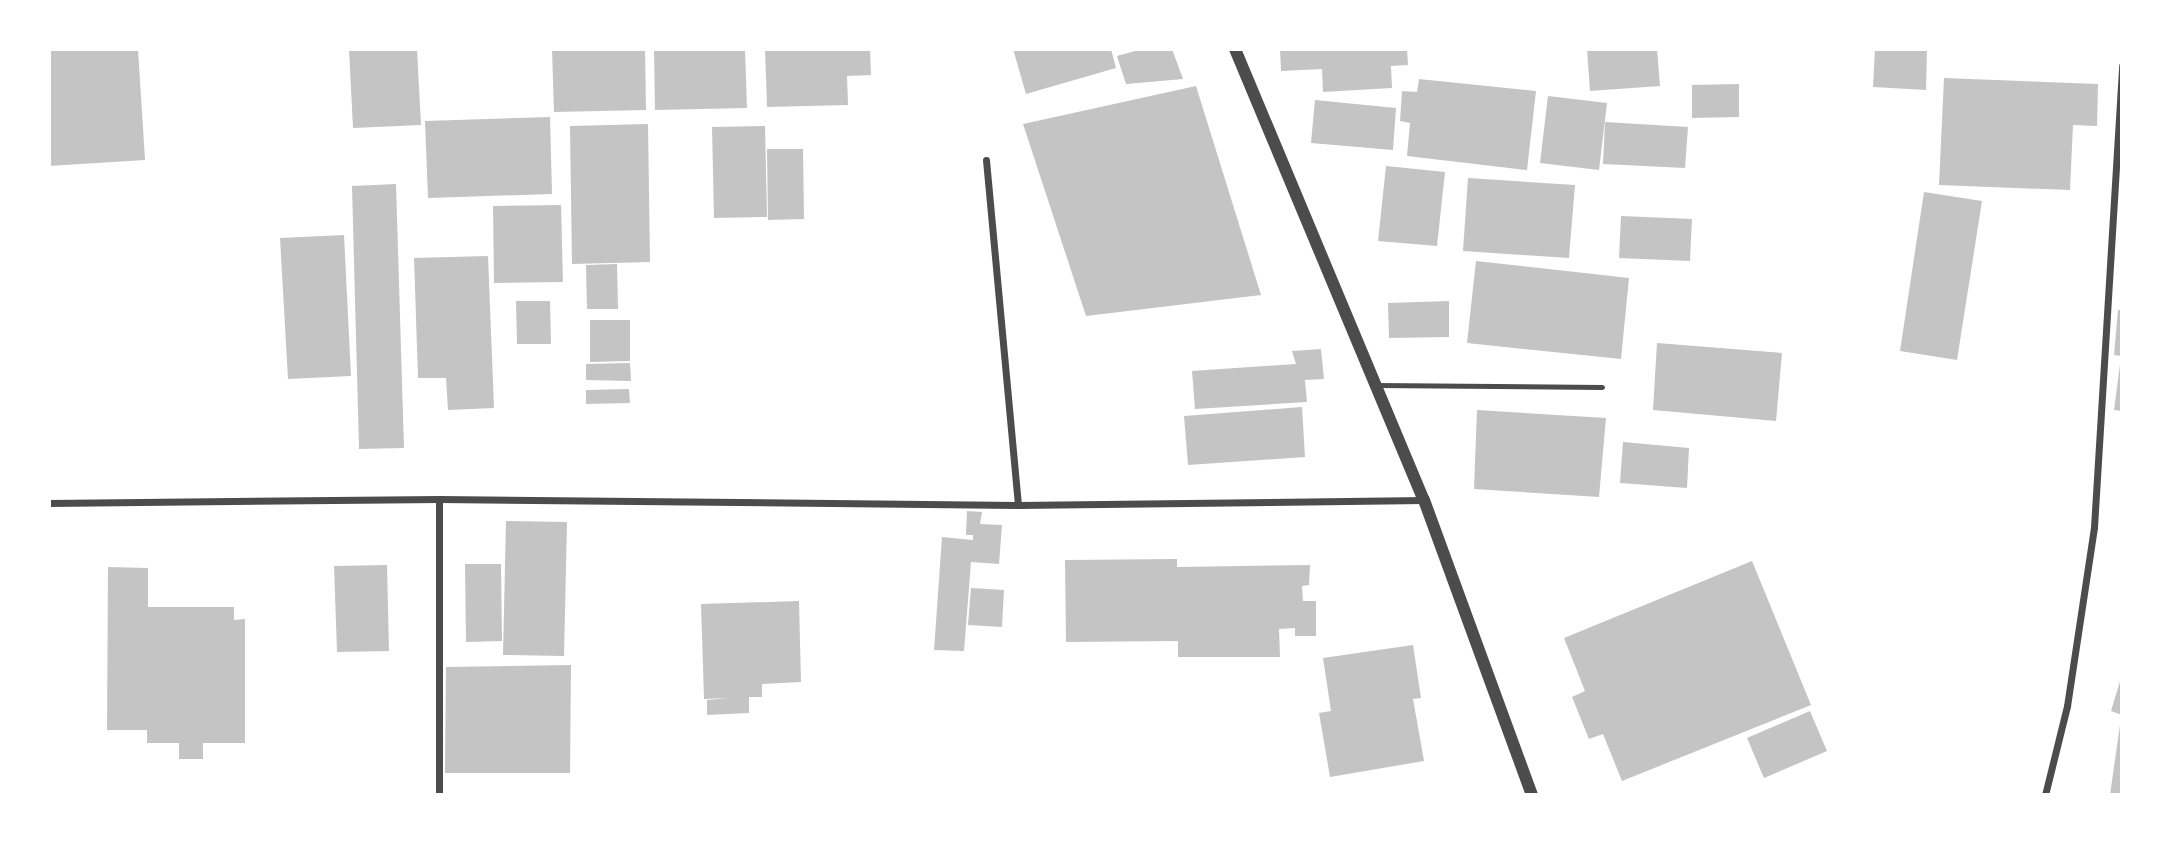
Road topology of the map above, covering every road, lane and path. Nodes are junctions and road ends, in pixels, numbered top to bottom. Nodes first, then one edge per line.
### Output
1 (1235, 49) edge
2 (2122, 66) edge
3 (986, 160) dead end
4 (1376, 385) junction
5 (1602, 387) dead end
6 (439, 499) junction
7 (1424, 500) junction
8 (49, 503) edge
9 (1018, 505) junction
10 (439, 795) edge
11 (1532, 795) edge
12 (2045, 795) edge

1 - 4 street
2 - 12 street
3 - 9 street
4 - 5 lane
4 - 7 street
6 - 8 street
6 - 9 street
6 - 10 street
7 - 9 street
7 - 11 street

